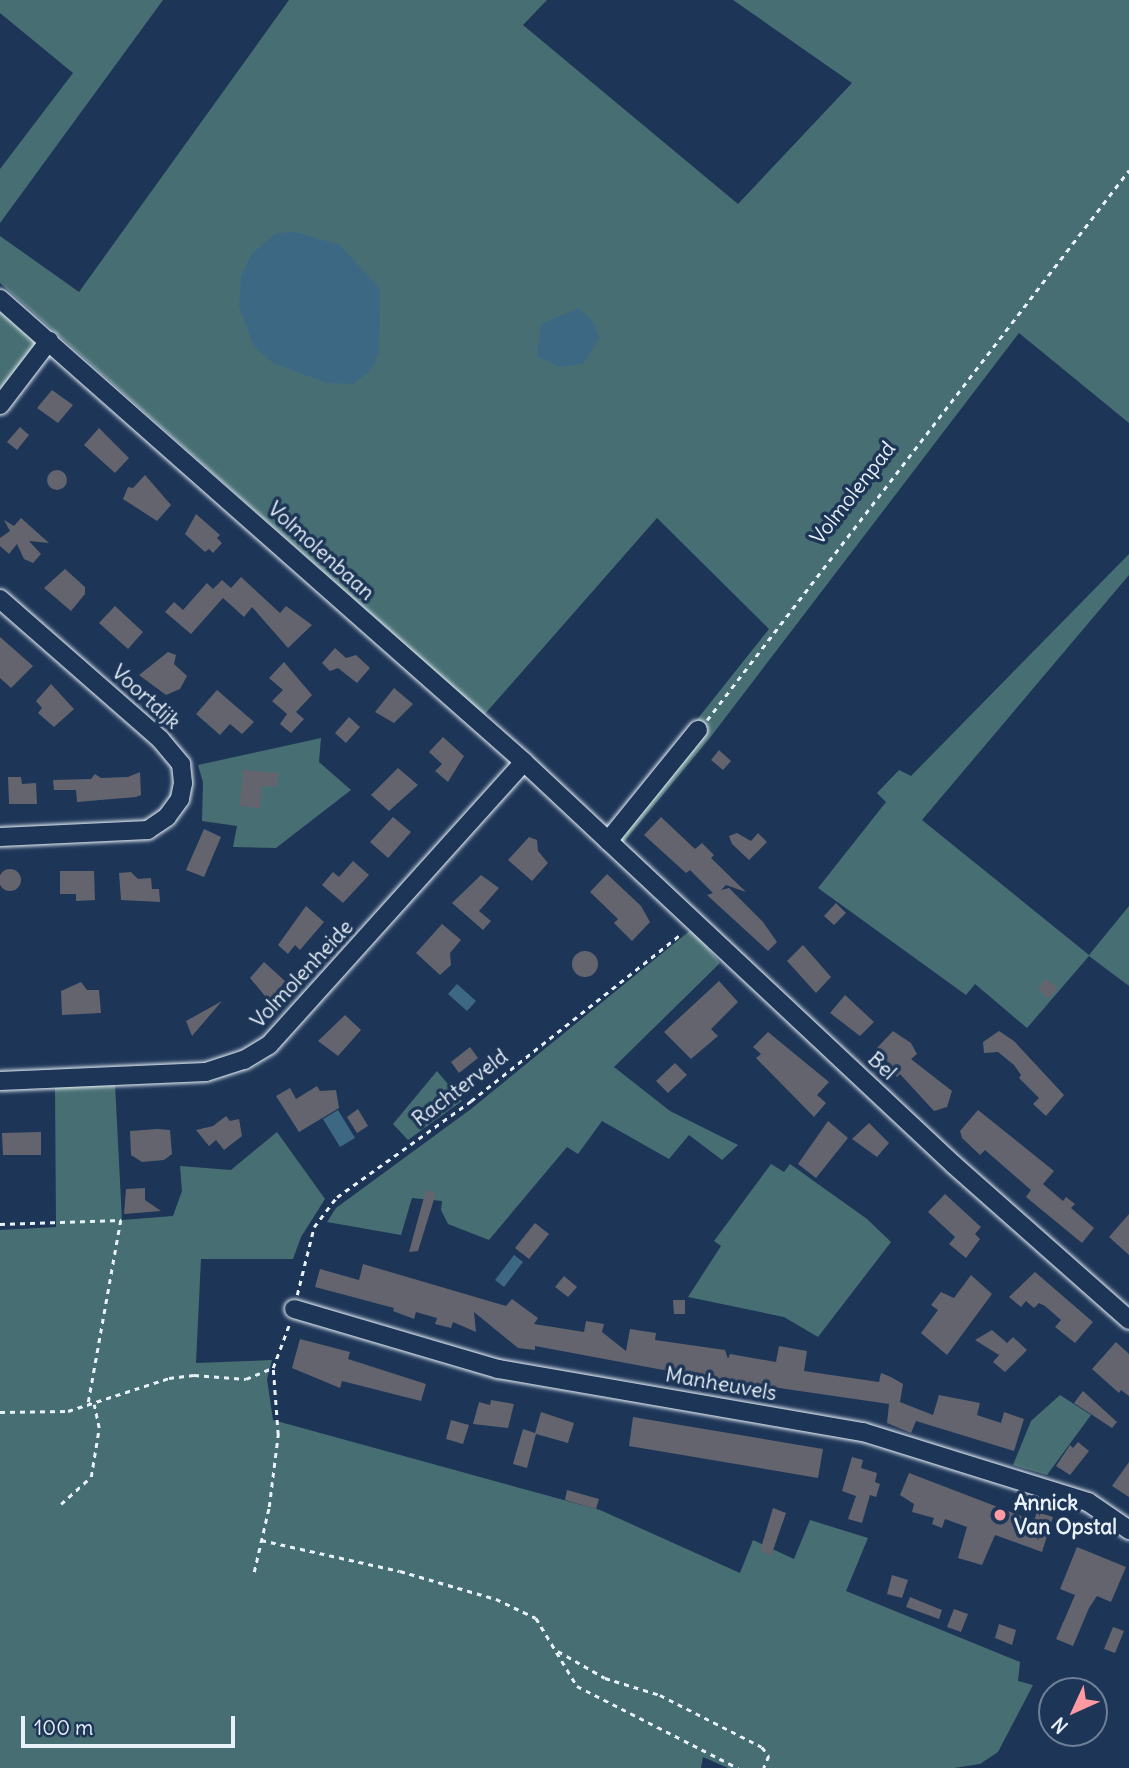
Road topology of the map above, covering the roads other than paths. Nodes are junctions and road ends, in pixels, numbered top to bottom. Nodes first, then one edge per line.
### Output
1 (0, 299) edge
2 (49, 341) junction
3 (0, 405) edge
4 (0, 598) edge
5 (698, 730) road end
6 (524, 762) junction
7 (0, 837) edge
8 (608, 841) junction
9 (0, 1081) edge
10 (294, 1309) road end
11 (1129, 1320) edge
12 (1129, 1530) edge

1 - 2 street, Volmolenbaan
2 - 3 street
2 - 6 street, Volmolenbaan
4 - 7 street, Voortdijk
5 - 8 street
6 - 8 street, Volmolenbaan
6 - 9 street, Volmolenheide
8 - 11 street, Bel
10 - 12 street, Manheuvels

